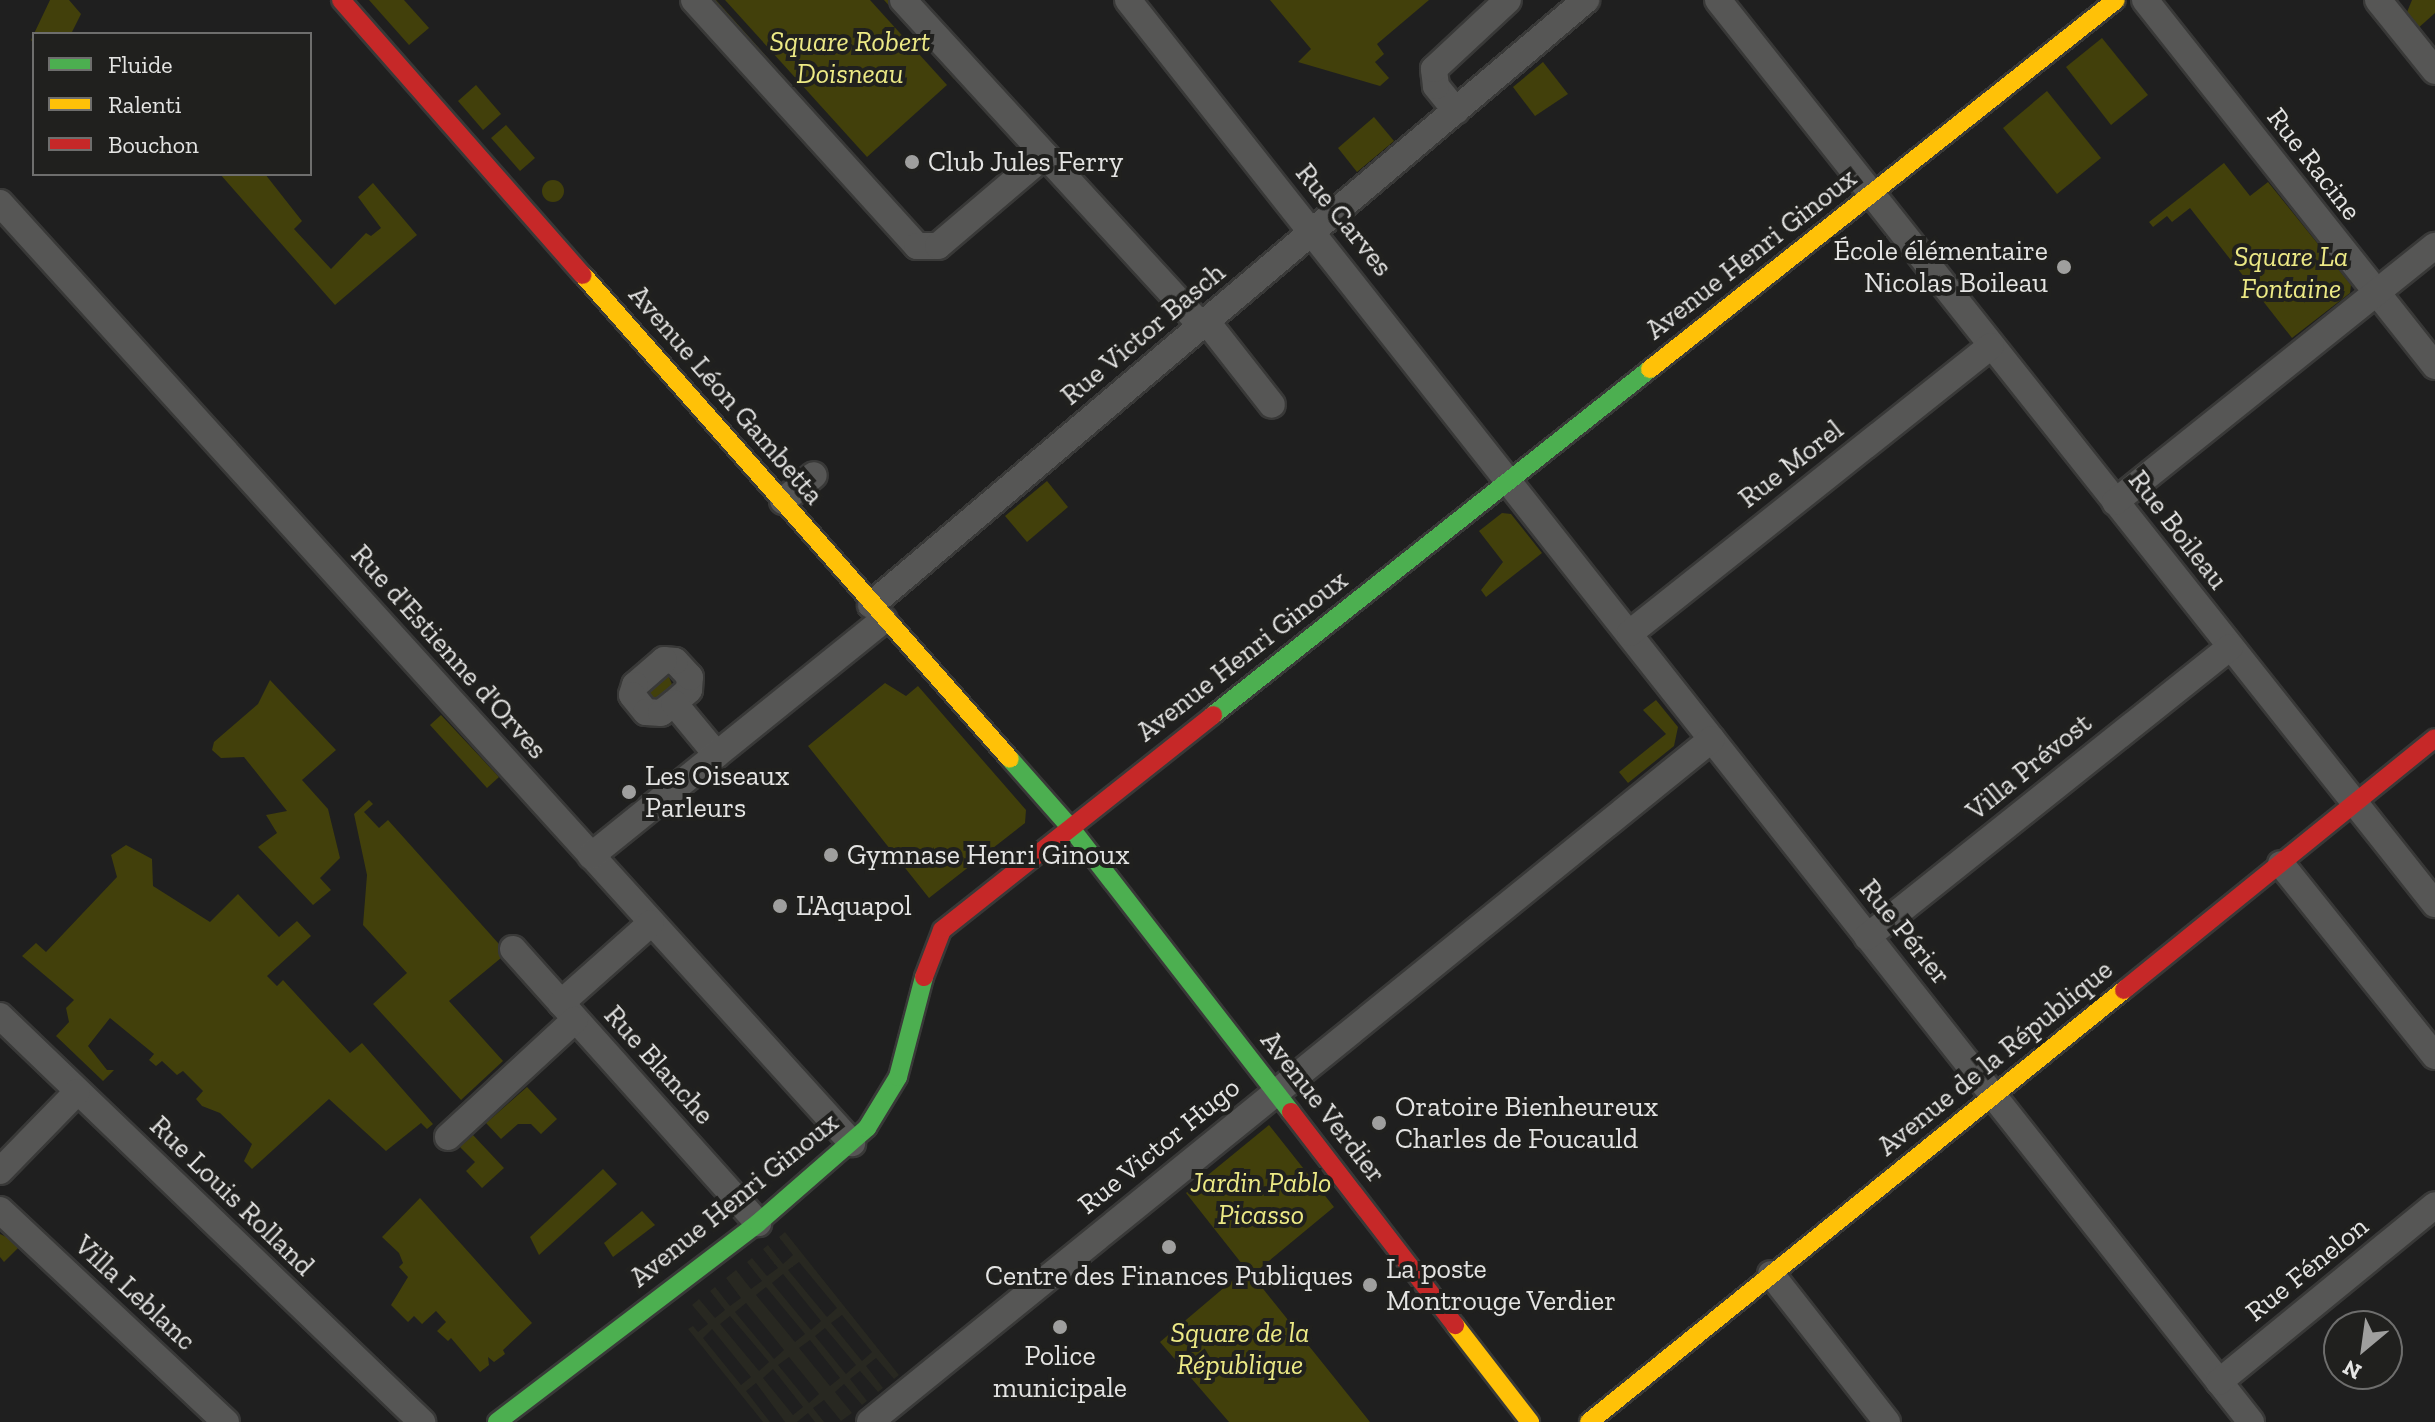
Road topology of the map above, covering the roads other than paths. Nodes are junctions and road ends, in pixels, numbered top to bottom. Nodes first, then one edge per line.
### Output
1 (341, 0) edge
2 (694, 0) edge
3 (903, 0) edge
4 (1128, 0) edge
5 (1508, 0) edge
6 (1586, 0) edge
7 (1718, 0) edge
8 (2116, 0) edge
9 (2145, 0) edge
10 (2388, 4) edge
11 (2435, 71) edge
12 (1456, 111) junction
13 (1045, 155) junction
14 (1872, 194) junction
15 (0, 203) edge
16 (1313, 232) junction
17 (2435, 246) edge
18 (2376, 293) junction
19 (1204, 324) junction
20 (1991, 346) junction
21 (2435, 366) edge
22 (1272, 405) dead end
23 (814, 475) dead end
24 (1510, 480) junction
25 (783, 501) junction
26 (2115, 502) junction
27 (878, 612) junction
28 (1630, 633) junction
29 (2230, 647) junction
30 (674, 703) dead end
31 (2435, 738) edge
32 (1712, 739) junction
33 (717, 755) junction
34 (2356, 804) junction
35 (1070, 827) junction
36 (591, 856) junction
37 (2281, 864) junction
38 (2435, 904) edge
39 (651, 923) junction
40 (1867, 937) junction
41 (513, 949) dead end
42 (568, 1012) junction
43 (0, 1016) edge
44 (2435, 1056) edge
45 (77, 1092) junction
46 (1276, 1092) junction
47 (1995, 1094) junction
48 (448, 1137) dead end
49 (852, 1143) junction
50 (0, 1171) edge
51 (2435, 1205) edge
52 (0, 1210) edge
53 (758, 1223) junction
54 (1771, 1274) junction
55 (2219, 1382) junction
56 (226, 1422) edge
57 (422, 1422) edge
58 (497, 1422) edge
59 (870, 1422) edge
60 (1530, 1422) edge
61 (1589, 1422) edge
62 (1887, 1422) edge
63 (2251, 1422) edge

1 - 25 main road, Avenue Léon Gambetta
2 - 13 street
3 - 13 street
4 - 16 street, Rue Carves
5 - 12 street
6 - 12 street, Rue Victor Basch
7 - 14 street, Rue Boileau
8 - 14 main road, Avenue Henri Ginoux
9 - 18 street, Rue Racine
10 - 11 street
12 - 16 street, Rue Victor Basch
13 - 19 street
14 - 20 street, Rue Boileau
14 - 24 main road, Avenue Henri Ginoux
15 - 36 street, Rue d'Estienne d'Orves
16 - 19 street, Rue Victor Basch
16 - 24 street, Rue Carves
17 - 18 street
18 - 21 street, Rue Racine
18 - 26 street
19 - 22 street
19 - 27 street, Rue Victor Basch
20 - 26 street, Rue Boileau
20 - 28 street, Rue Morel
23 - 25 street
24 - 28 street, Rue Périer
24 - 35 main road, Avenue Henri Ginoux
25 - 27 main road, Avenue Léon Gambetta
26 - 29 street, Rue Boileau
27 - 33 street, Rue Victor Basch
27 - 35 main road, Avenue Léon Gambetta
28 - 32 street, Rue Périer
29 - 34 street, Rue Boileau
29 - 40 street, Villa Prévost
30 - 33 street
31 - 34 main road, Avenue de la République
32 - 40 street, Rue Périer
32 - 46 street, Rue Victor Hugo
33 - 36 street, Rue Victor Basch
34 - 37 main road, Avenue de la République
34 - 38 street, Rue Boileau
35 - 46 main road, Avenue Verdier
35 - 49 main road, Avenue Henri Ginoux
36 - 39 street, Rue d'Estienne d'Orves
37 - 44 street
37 - 47 main road, Avenue de la République
39 - 42 street
39 - 49 street, Rue d'Estienne d'Orves
40 - 47 street, Rue Périer
41 - 42 street, Rue Blanche
42 - 48 street
42 - 53 street, Rue Blanche
43 - 45 street, Rue Louis Rolland
45 - 50 street
45 - 57 street, Rue Louis Rolland
46 - 59 street, Rue Victor Hugo
46 - 60 main road, Avenue Verdier
47 - 54 main road, Avenue de la République
47 - 55 street, Rue Périer
49 - 53 main road, Avenue Henri Ginoux
51 - 55 street, Rue Fénelon
52 - 56 street, Villa Leblanc
53 - 58 main road, Avenue Henri Ginoux
54 - 61 main road, Avenue de la République
54 - 62 street
55 - 63 street, Rue Périer

